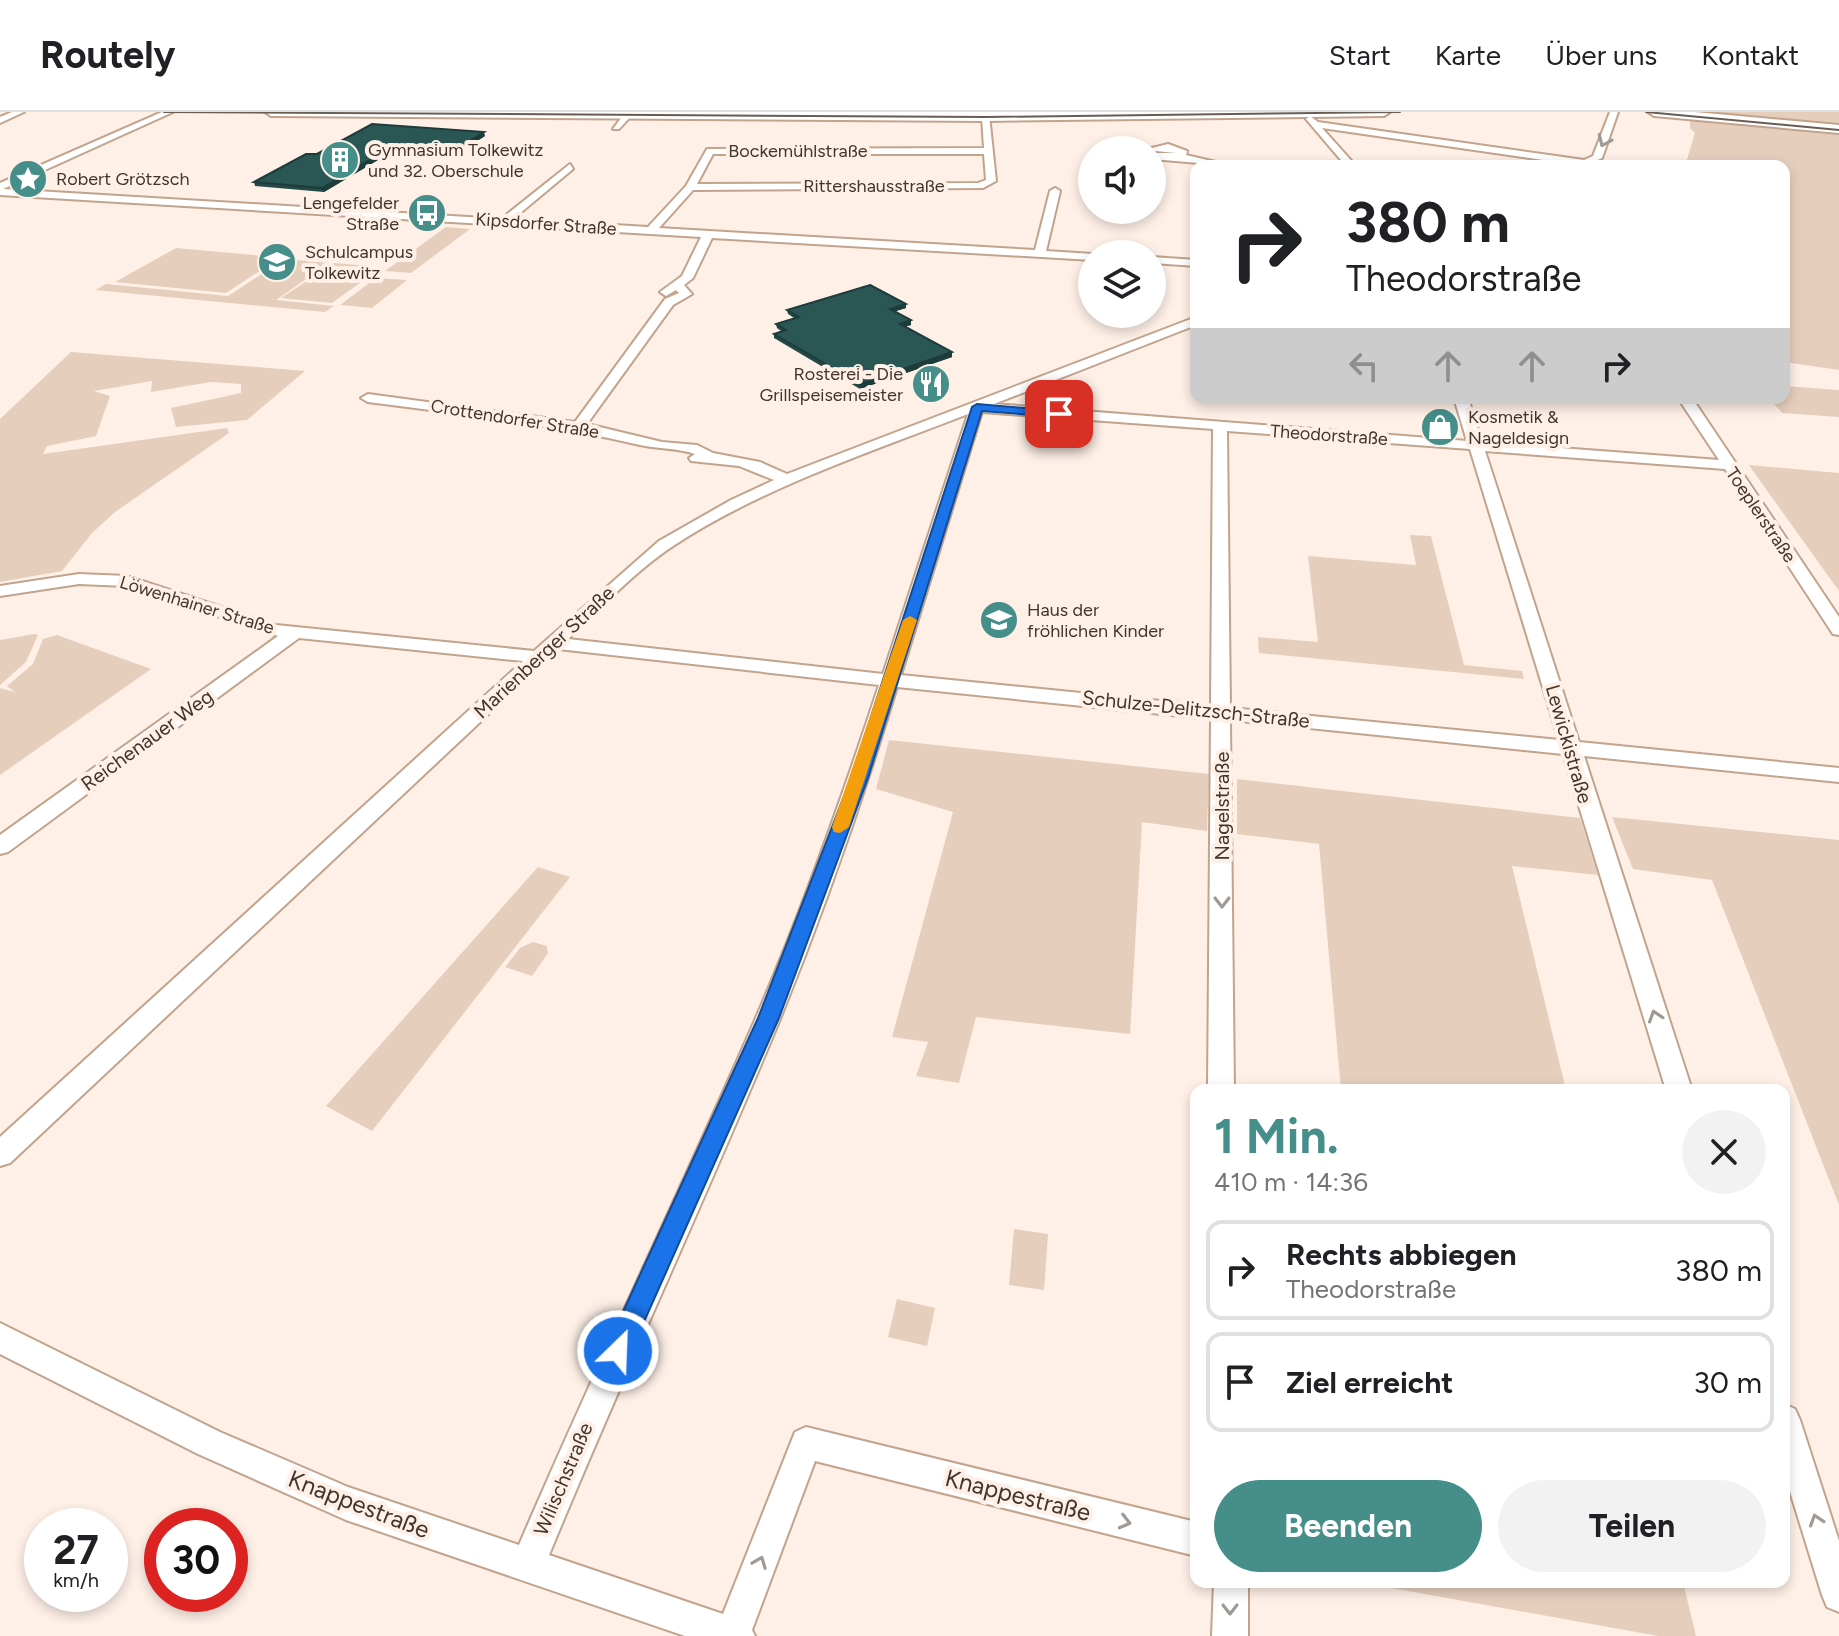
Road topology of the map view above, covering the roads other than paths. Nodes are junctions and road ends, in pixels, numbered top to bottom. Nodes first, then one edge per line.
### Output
1 (20, 112) edge
2 (169, 112) edge
3 (271, 112) edge
4 (1256, 112) edge
5 (1384, 112) edge
6 (1614, 112) edge
7 (1654, 112) edge
8 (1271, 115) junction
9 (1292, 115) junction
10 (627, 116) junction
11 (986, 117) junction
12 (0, 120) edge
13 (1316, 125) junction
14 (616, 127) dead end
15 (1839, 129) edge
16 (1166, 149) edge
17 (987, 151) junction
18 (1166, 157) edge
19 (1179, 157) junction
20 (1195, 160) edge
21 (1346, 160) edge
22 (1551, 160) edge
23 (1593, 160) edge
24 (570, 167) dead end
25 (690, 187) junction
26 (0, 190) edge
27 (1055, 191) dead end
28 (503, 222) junction
29 (651, 231) junction
30 (708, 234) junction
31 (1040, 254) junction
32 (1078, 256) edge
33 (1166, 261) edge
34 (1190, 263) edge
35 (1190, 323) edge
36 (368, 398) dead end
37 (1463, 404) edge
38 (1689, 404) edge
39 (977, 407) junction
40 (578, 427) junction
41 (1220, 427) junction
42 (1475, 445) junction
43 (1728, 465) junction
44 (786, 480) junction
45 (0, 591) edge
46 (1839, 630) edge
47 (294, 633) junction
48 (553, 643) junction
49 (537, 657) junction
50 (891, 680) junction
51 (1223, 712) junction
52 (1568, 746) junction
53 (1839, 775) edge
54 (0, 846) edge
55 (1221, 1084) edge
56 (1677, 1084) edge
57 (0, 1154) edge
58 (0, 1338) edge
59 (1790, 1439) edge
60 (1190, 1538) edge
61 (527, 1566) junction
62 (1231, 1588) edge
63 (1839, 1595) edge
64 (733, 1636) edge
65 (1230, 1636) edge

1 - 12 street
2 - 26 street
3 - 10 main road
4 - 8 main road
5 - 9 main road
6 -> 23 street
7 - 15 main road
8 - 9 main road
8 - 11 main road
9 - 13 street
10 - 11 main road
10 - 14 street
11 - 17 street, Rittershausstraße
13 - 21 street
13 - 22 street
16 - 19 street
17 - 25 street, Bockemühlstraße
17 - 25 street, Rittershausstraße
18 - 19 street
19 - 20 street
24 - 28 street
25 - 29 street, Bockemühlstraße
26 - 28 street, Kipsdorfer Straße
27 - 31 street
28 - 29 street, Kipsdorfer Straße
29 - 30 street, Kipsdorfer Straße
30 - 31 street, Kipsdorfer Straße
30 - 40 street
31 - 32 street, Kipsdorfer Straße
33 - 34 street
35 - 39 street, Marienberger Straße
36 - 40 street, Crottendorfer Straße
37 - 42 street, Lewickistraße
38 - 43 street, Toeplerstraße
39 - 41 street, Theodorstraße
39 - 44 street, Marienberger Straße
39 - 50 street, Wilischstraße
40 - 44 street, Crottendorfer Straße
41 - 42 street, Theodorstraße
41 - 51 street, Nagelstraße
42 - 43 street, Theodorstraße
42 - 52 street, Lewickistraße
43 - 46 street, Toeplerstraße
44 - 48 street, Marienberger Straße
45 - 47 street, Löwenhainer Straße
47 - 49 street, Löwenhainer Straße
47 - 54 street, Reichenauer Weg
48 - 49 street, Marienberger Straße
48 - 50 street, Schulze-Delitzsch-Straße
49 - 57 street, Marienberger Straße
50 - 51 street, Schulze-Delitzsch-Straße
50 - 61 street, Wilischstraße
51 - 52 street, Schulze-Delitzsch-Straße
51 -> 55 street, Nagelstraße
52 - 53 street, Schulze-Delitzsch-Straße
56 -> 52 street, Lewickistraße
58 - 61 street, Knappestraße
63 -> 59 street
64 -> 60 street, Knappestraße
61 - 64 street, Knappestraße
62 -> 65 street

